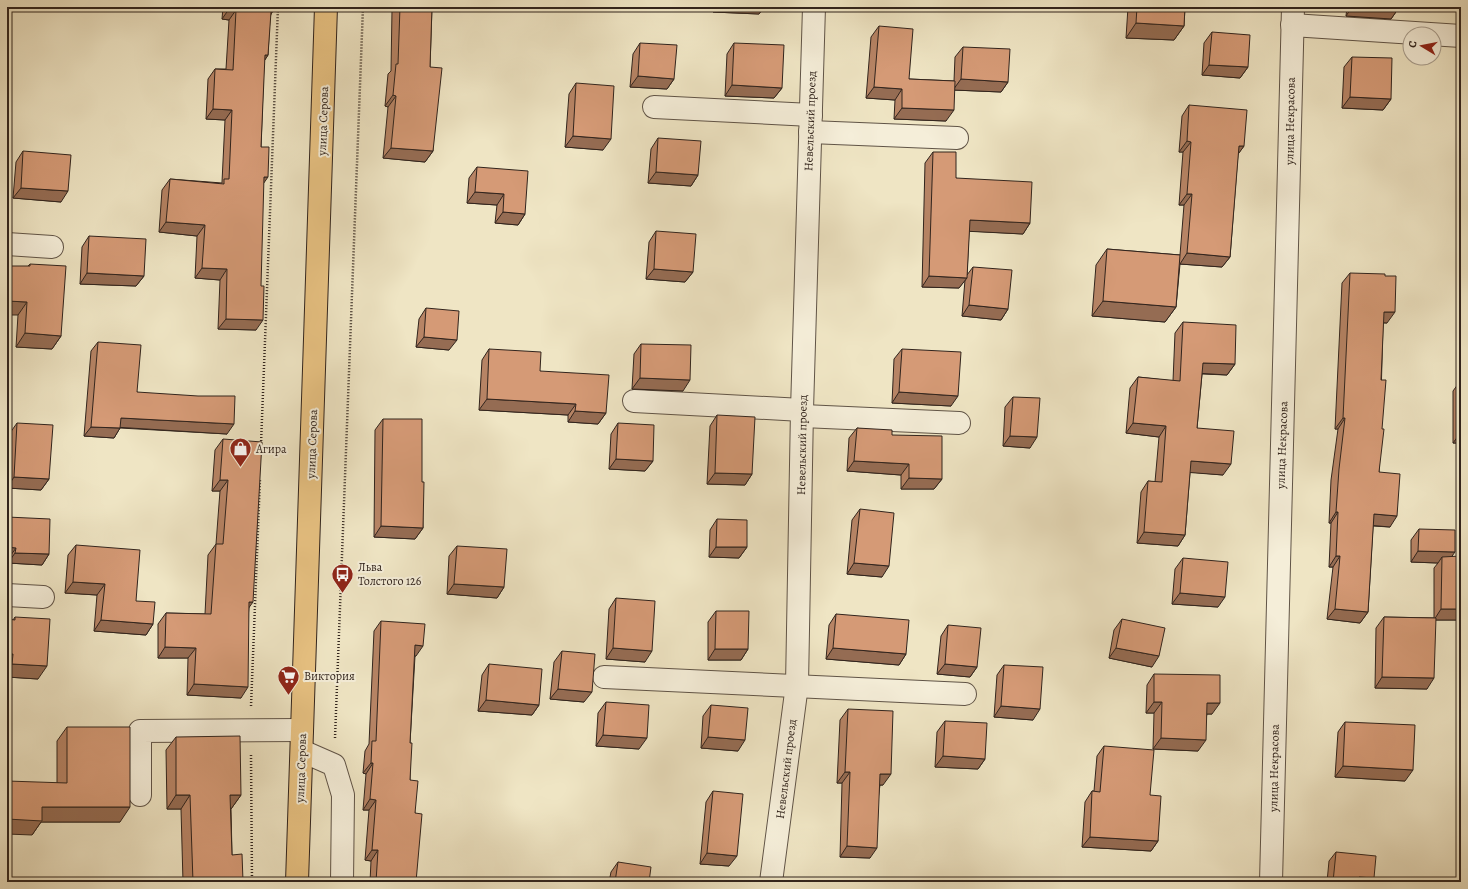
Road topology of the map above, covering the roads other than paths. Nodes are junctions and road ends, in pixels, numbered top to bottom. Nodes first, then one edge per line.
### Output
1 (326, 7) edge
2 (814, 7) edge
3 (1292, 16) edge
4 (1461, 36) edge
5 (654, 107) dead end
6 (810, 124) junction
7 (957, 138) dead end
8 (7, 244) edge
9 (52, 247) dead end
10 (634, 401) dead end
11 (803, 413) junction
12 (959, 423) dead end
13 (7, 595) edge
14 (43, 596) dead end
15 (604, 677) dead end
16 (797, 685) junction
17 (965, 694) dead end
18 (302, 741) junction
19 (140, 795) dead end
20 (297, 882) edge
21 (342, 882) edge
22 (771, 882) edge
23 (1271, 882) edge

1 - 18 main road, улица Серова
2 - 6 street, Невельский проезд
3 - 4 street
3 - 23 street, улица Некрасова
5 - 6 street
6 - 7 street
6 - 11 street, Невельский проезд
8 - 9 street
10 - 11 street
11 - 12 street
11 - 16 street, Невельский проезд
13 - 14 street
15 - 16 street
16 - 17 street
16 - 22 street, Невельский проезд
18 - 19 street
18 - 20 main road, улица Серова
18 - 21 street

